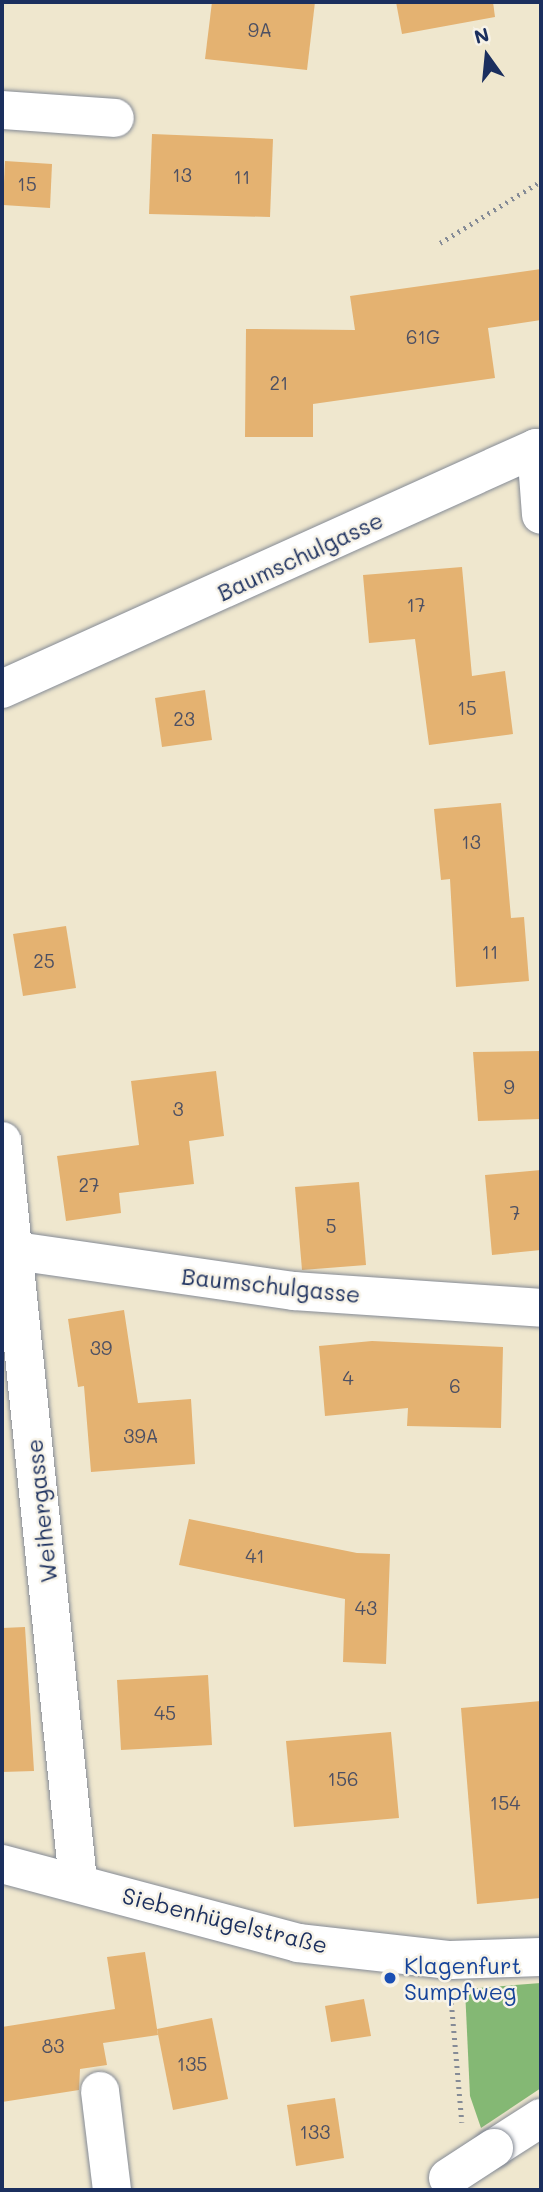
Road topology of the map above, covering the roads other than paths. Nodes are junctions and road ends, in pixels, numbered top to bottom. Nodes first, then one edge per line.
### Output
1 (2, 110) edge
2 (115, 118) dead end
3 (541, 516) edge
4 (2, 689) edge
5 (2, 1141) edge
6 (8, 1251) edge
7 (541, 1308) edge
8 (2, 1864) edge
9 (78, 1881) junction
10 (541, 1957) edge
11 (100, 2091) dead end
12 (541, 2118) edge
13 (439, 2184) edge
14 (112, 2190) edge

1 - 2 street
3 - 4 street, Baumschulgasse
5 - 6 street, Weihergasse
6 - 7 street, Baumschulgasse
6 - 9 street, Weihergasse
8 - 9 street, Siebenhügelstraße
9 - 10 street, Siebenhügelstraße
11 - 14 street
12 - 13 street, bridge

